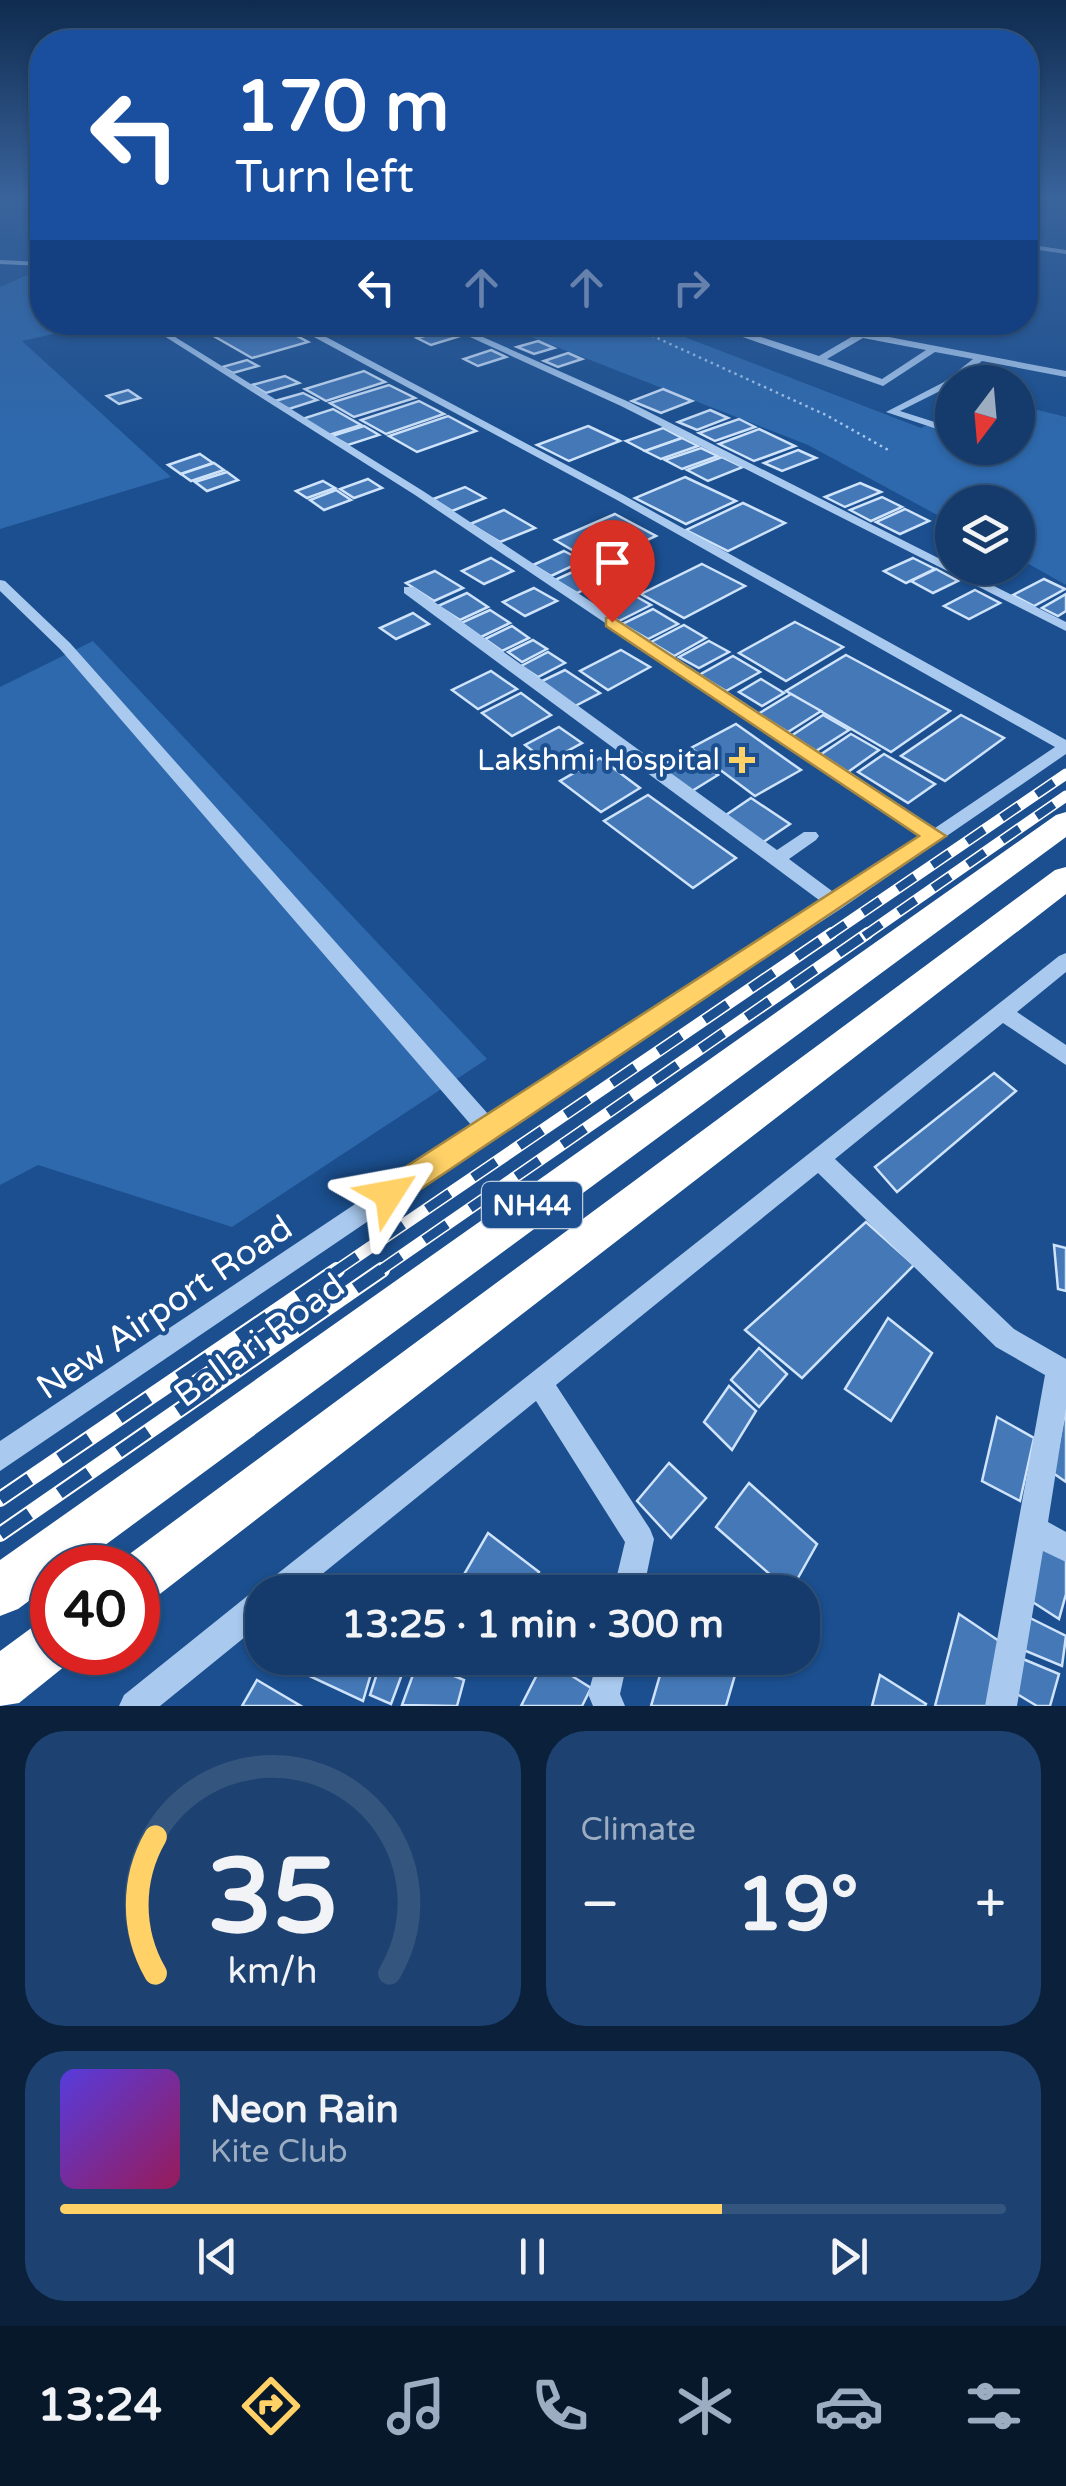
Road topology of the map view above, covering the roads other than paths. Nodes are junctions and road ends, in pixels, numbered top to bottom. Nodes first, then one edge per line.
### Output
1 (164, 335) edge
2 (314, 335) edge
3 (470, 335) edge
4 (745, 335) edge
5 (861, 335) joint
6 (933, 349) junction
7 (980, 358) junction
8 (820, 359) junction
9 (971, 365) edge
10 (1066, 374) edge
11 (935, 390) edge
12 (935, 426) edge
13 (0, 584) edge
14 (409, 590) dead end
15 (1066, 627) edge
16 (1066, 747) edge
17 (1066, 822) edge
18 (810, 836) dead end
19 (935, 836) junction
20 (777, 859) junction
21 (1066, 878) edge
22 (836, 903) junction
23 (1065, 964) edge
24 (1002, 1012) junction
25 (1066, 1056) edge
26 (486, 1128) junction
27 (819, 1159) junction
28 (1063, 1371) edge
29 (539, 1383) junction
30 (0, 1457) edge
31 (1033, 1528) junction
32 (1066, 1548) edge
33 (160, 1563) edge
34 (298, 1575) edge
35 (632, 1575) edge
36 (0, 1591) edge
37 (245, 1618) edge
38 (30, 1661) edge
39 (609, 1675) edge
40 (0, 1684) edge
41 (134, 1706) edge
42 (609, 1706) edge
43 (1001, 1706) edge

1 - 19 street
2 - 16 street
3 - 15 street
4 - 8 street
5 - 6 street
5 - 8 street
6 - 7 street
6 - 8 street
7 - 9 street
7 - 10 street
11 - 12 street
13 - 26 street
14 - 20 street
16 - 19 street, New Airport Road
17 - 36 highway, Ballari Road / NH44
18 - 20 street
19 - 22 street, New Airport Road
20 - 22 street
21 - 33 highway, NH44
22 - 26 street, New Airport Road
23 - 24 street
24 - 25 street
24 - 27 street
26 - 30 street, New Airport Road
27 - 28 street
27 - 29 street
28 - 31 street
29 - 34 street
29 - 35 street
31 - 32 street
31 - 43 street
37 - 41 street
38 - 40 highway
39 - 42 street

